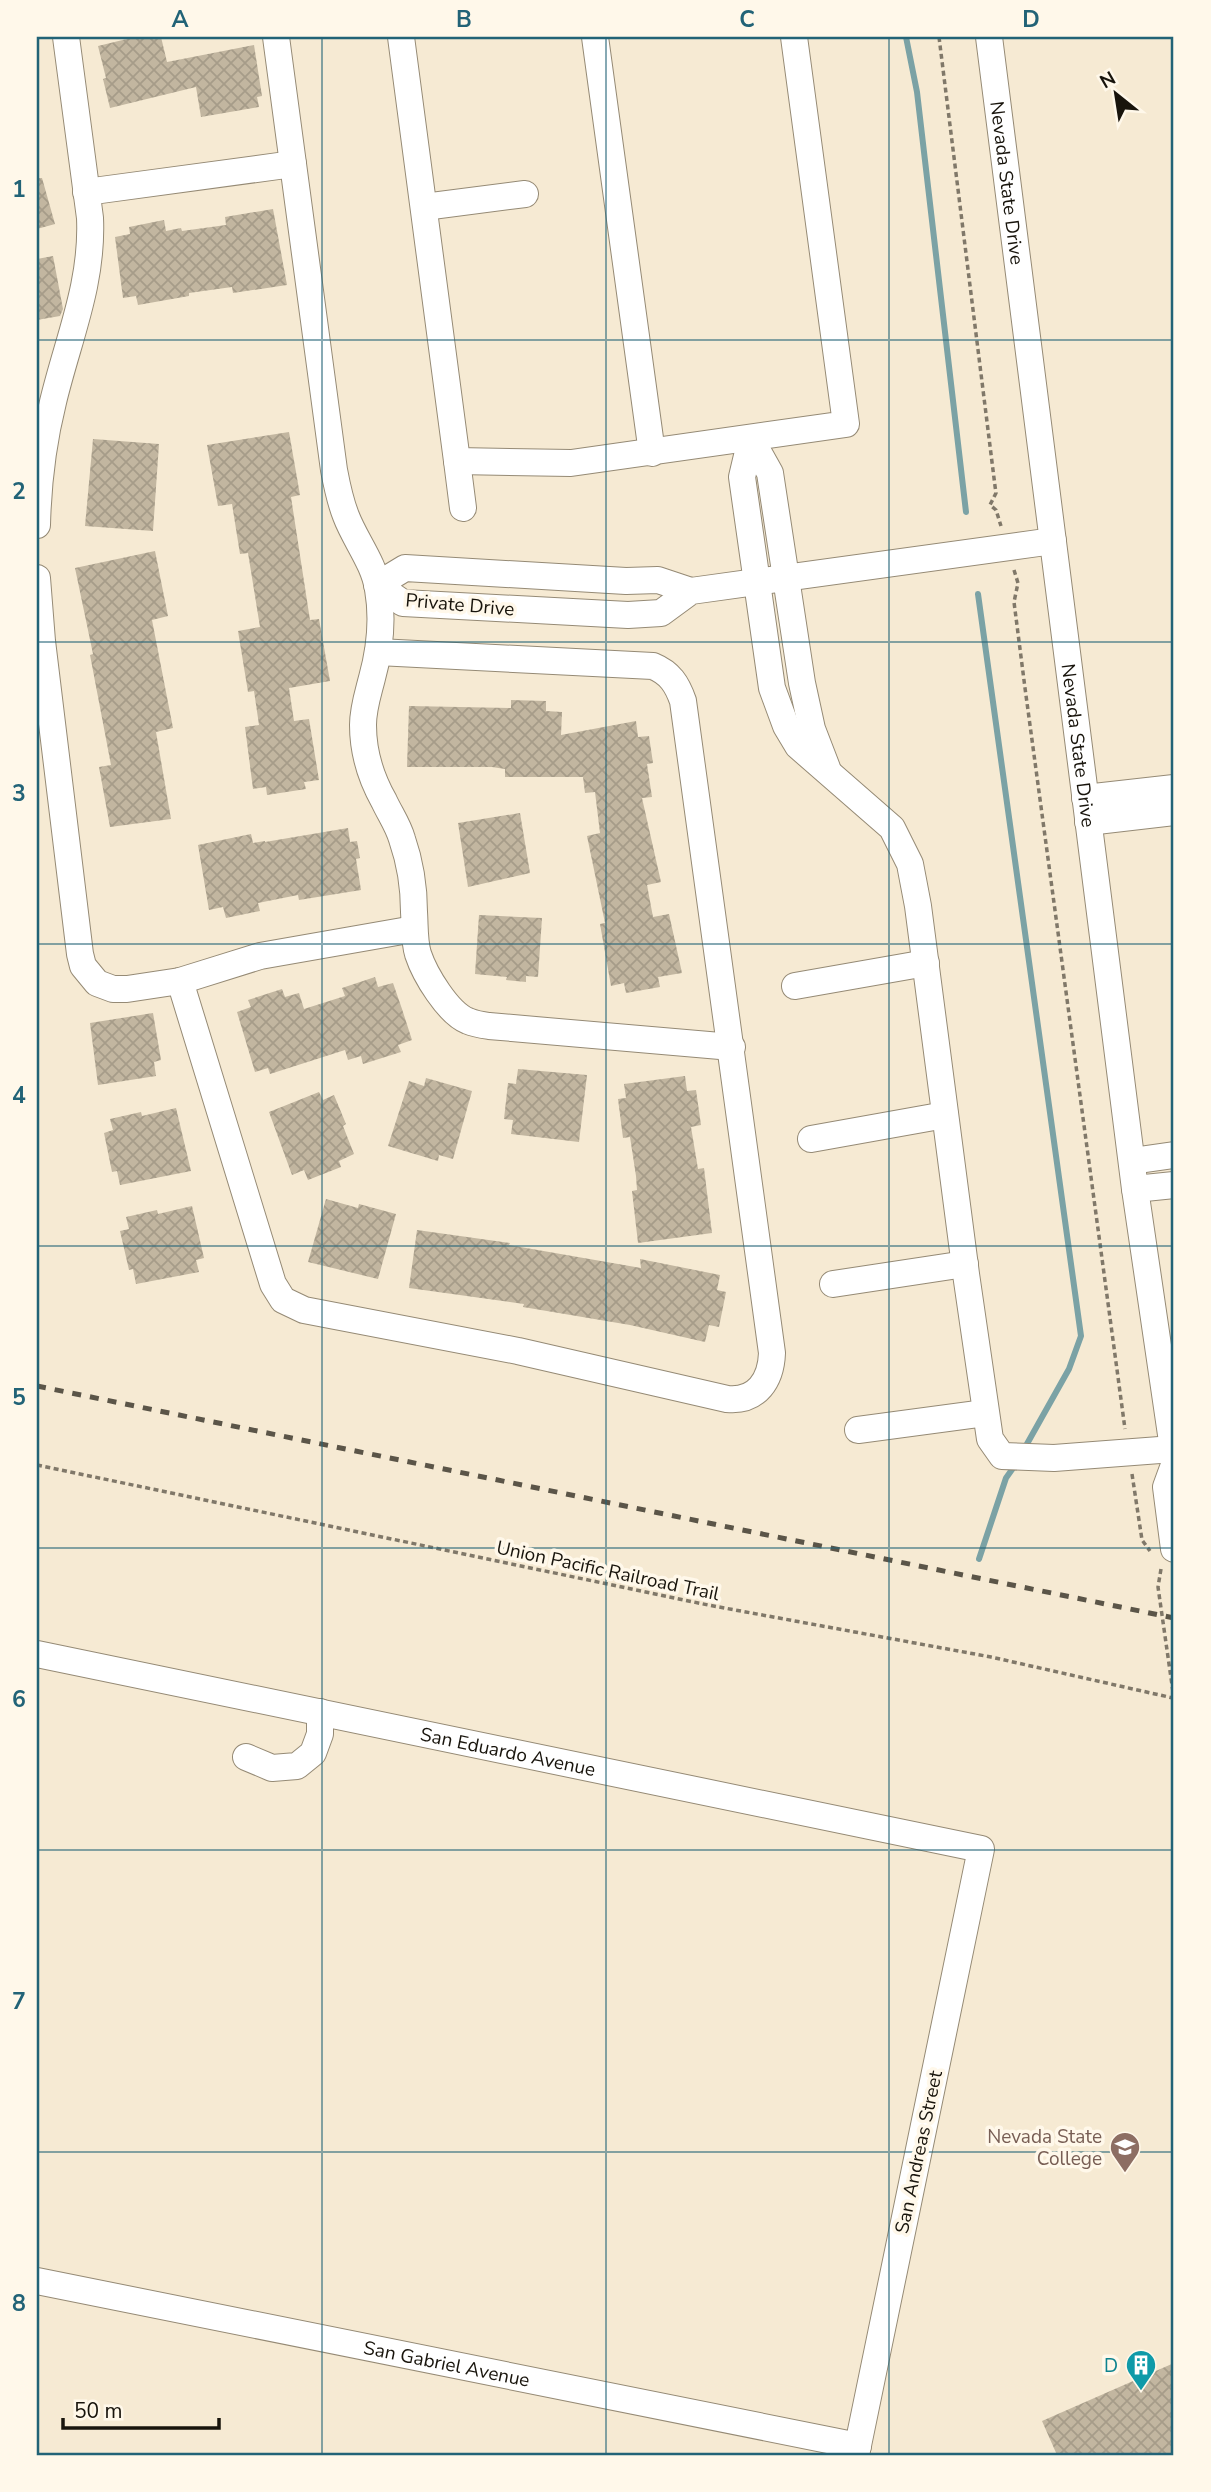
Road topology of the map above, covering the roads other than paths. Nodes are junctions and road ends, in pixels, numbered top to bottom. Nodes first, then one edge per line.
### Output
1 (66, 37) edge
2 (276, 37) edge
3 (401, 37) edge
4 (595, 37) edge
5 (794, 37) edge
6 (989, 37) edge
7 (293, 164) junction
8 (86, 192) junction
9 (524, 194) dead end
10 (424, 207) junction
11 (751, 439) junction
12 (652, 453) junction
13 (457, 461) junction
14 (773, 492) junction
15 (744, 496) junction
16 (463, 508) dead end
17 (37, 526) edge
18 (1053, 541) junction
19 (37, 578) edge
20 (786, 578) junction
21 (757, 582) junction
22 (377, 584) junction
23 (691, 591) junction
24 (378, 652) junction
25 (829, 774) junction
26 (1174, 788) edge
27 (1087, 810) junction
28 (1174, 812) edge
29 (414, 929) junction
30 (926, 963) junction
31 (180, 981) junction
32 (795, 986) dead end
33 (732, 1048) junction
34 (945, 1115) junction
35 (811, 1139) dead end
36 (1174, 1155) edge
37 (1132, 1161) junction
38 (1174, 1185) edge
39 (1135, 1189) junction
40 (965, 1264) junction
41 (833, 1284) dead end
42 (985, 1413) junction
43 (858, 1430) dead end
44 (1174, 1449) edge
45 (1174, 1455) edge
46 (1174, 1465) edge
47 (1168, 1559) edge
48 (37, 1654) edge
49 (320, 1712) junction
50 (246, 1757) dead end
51 (981, 1849) joint
52 (37, 2281) edge
53 (857, 2451) edge

1 - 8 street
2 - 7 street
3 - 10 street
4 - 12 street
5 - 11 street
6 - 18 street, Nevada State Drive
7 - 8 street
7 - 22 street
8 - 17 street
9 - 10 street
10 - 13 street
11 - 12 street
11 - 14 street
11 - 15 street
12 - 13 street
13 - 16 street
14 - 15 street
14 - 20 street
15 - 21 street
18 - 20 street, Private Drive
18 - 27 street, Nevada State Drive
19 - 31 street
20 - 21 street, Private Drive
20 - 25 street
21 - 23 street, Private Drive
21 - 25 street
22 - 23 street, Private Drive
22 - 23 street, Private Drive
22 - 24 street
24 - 29 street
24 - 33 street
25 - 30 street
26 - 27 street
27 - 28 street
27 - 37 street, Nevada State Drive
29 - 31 street
29 - 33 street
30 - 32 street
30 - 34 street
31 - 33 street
34 - 35 street
34 - 40 street
36 - 37 street
37 - 39 street, Nevada State Drive
38 - 39 street
39 - 44 street, Nevada State Drive
40 - 41 street
40 - 42 street
42 - 43 street
42 - 44 street
44 - 45 street, Nevada State Drive
46 - 47 street
48 - 49 street, San Eduardo Avenue
49 - 50 street
49 - 51 street, San Eduardo Avenue
51 - 53 street, San Andreas Street
52 - 53 street, San Gabriel Avenue

